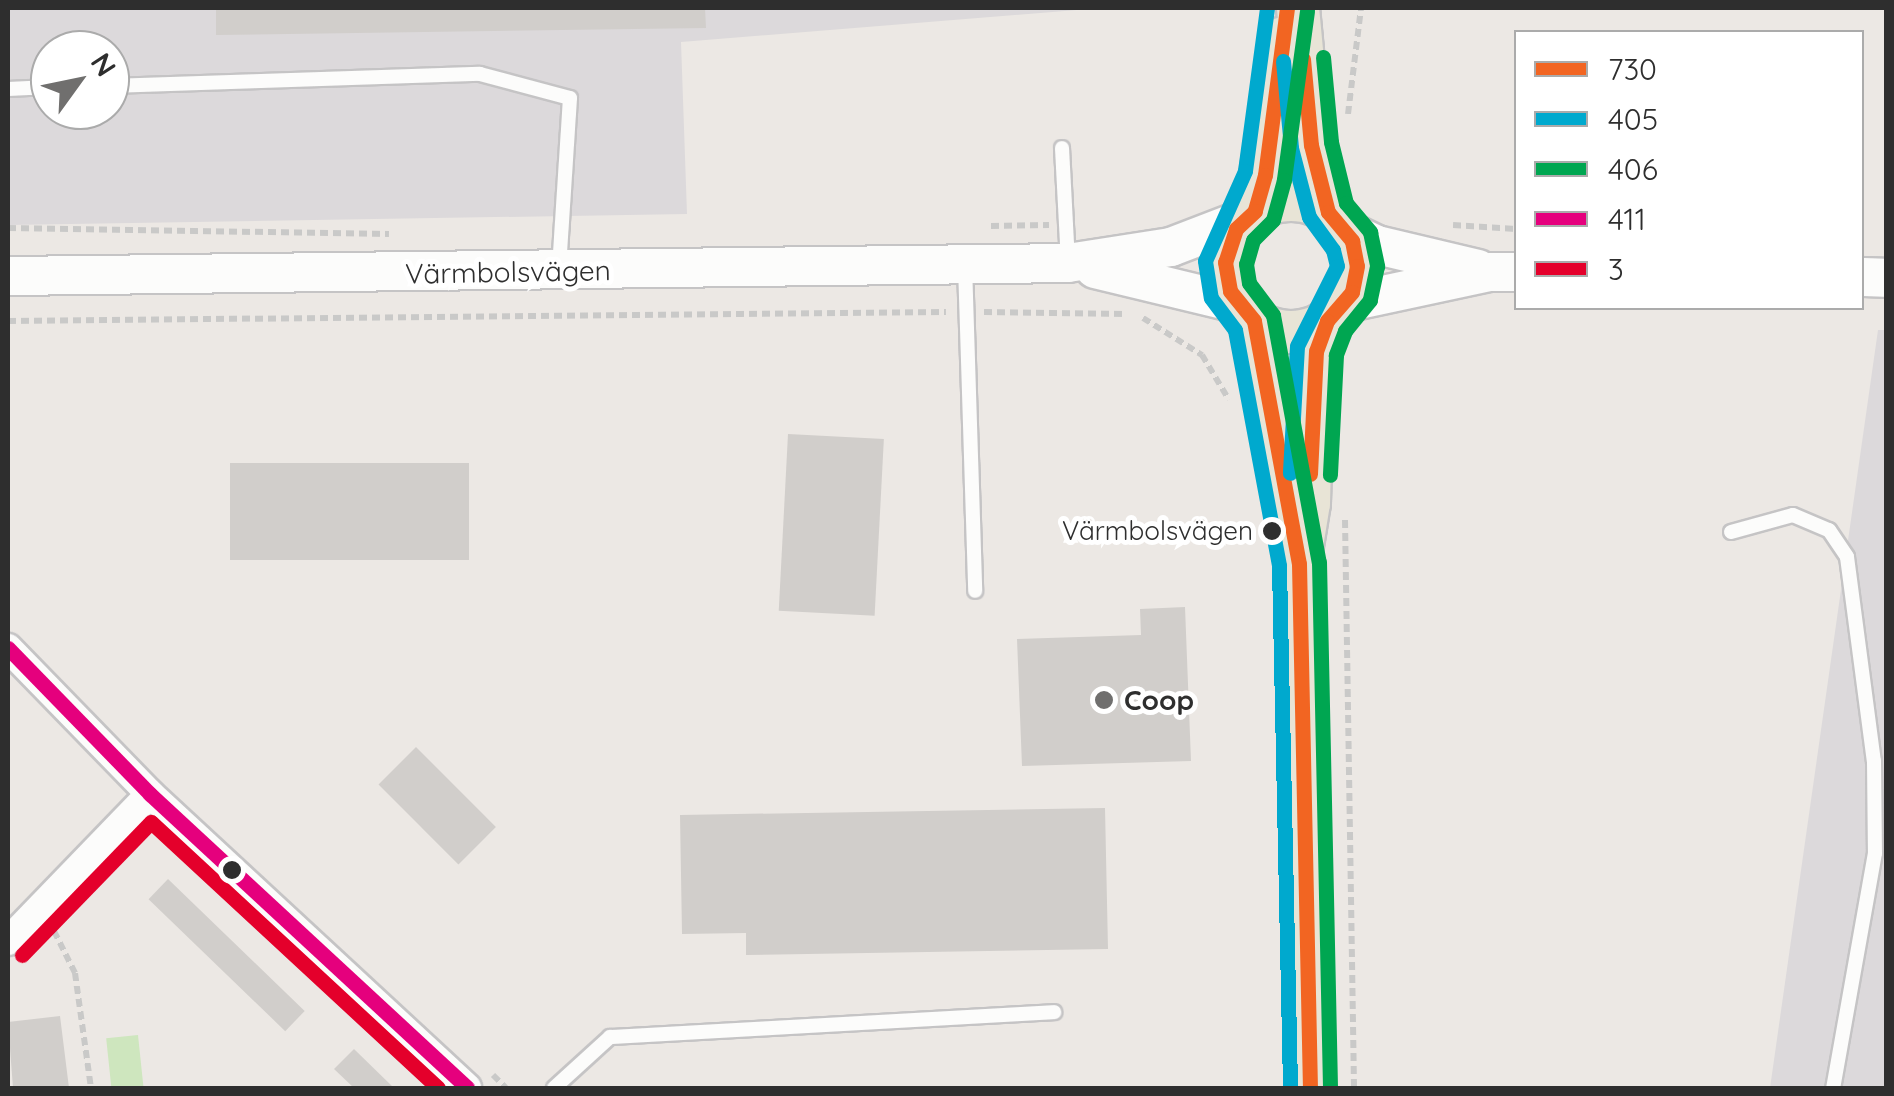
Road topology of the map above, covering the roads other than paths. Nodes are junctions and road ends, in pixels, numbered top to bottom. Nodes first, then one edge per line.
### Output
1 (1287, 8) edge
2 (1298, 8) edge
3 (130, 85) edge
4 (1062, 148) dead end
5 (1249, 215) junction
6 (1337, 221) junction
7 (1068, 263) junction
8 (965, 264) junction
9 (559, 272) junction
10 (1503, 272) edge
11 (8, 276) edge
12 (1245, 312) junction
13 (1336, 312) junction
14 (1730, 532) dead end
15 (1299, 564) junction
16 (975, 591) dead end
17 (8, 648) edge
18 (150, 794) junction
19 (8, 941) edge
20 (1054, 1012) dead end
21 (467, 1088) edge
22 (554, 1088) edge
23 (1310, 1088) edge
24 (1833, 1088) edge

1 - 5 main road
2 - 6 main road
3 - 9 lane
4 - 7 lane
5 - 6 main road
5 - 7 street, Värmbolsvägen
5 - 12 main road
6 - 10 street
6 - 13 main road
7 - 8 street, Värmbolsvägen
7 - 12 street, Värmbolsvägen
8 - 9 street, Värmbolsvägen
8 - 16 lane
9 - 11 street, Värmbolsvägen
10 - 13 street
12 - 13 main road
12 - 15 main road
13 - 15 main road
14 - 24 lane
15 - 23 main road
17 - 18 street
18 - 19 street
18 - 21 street
20 - 22 lane

